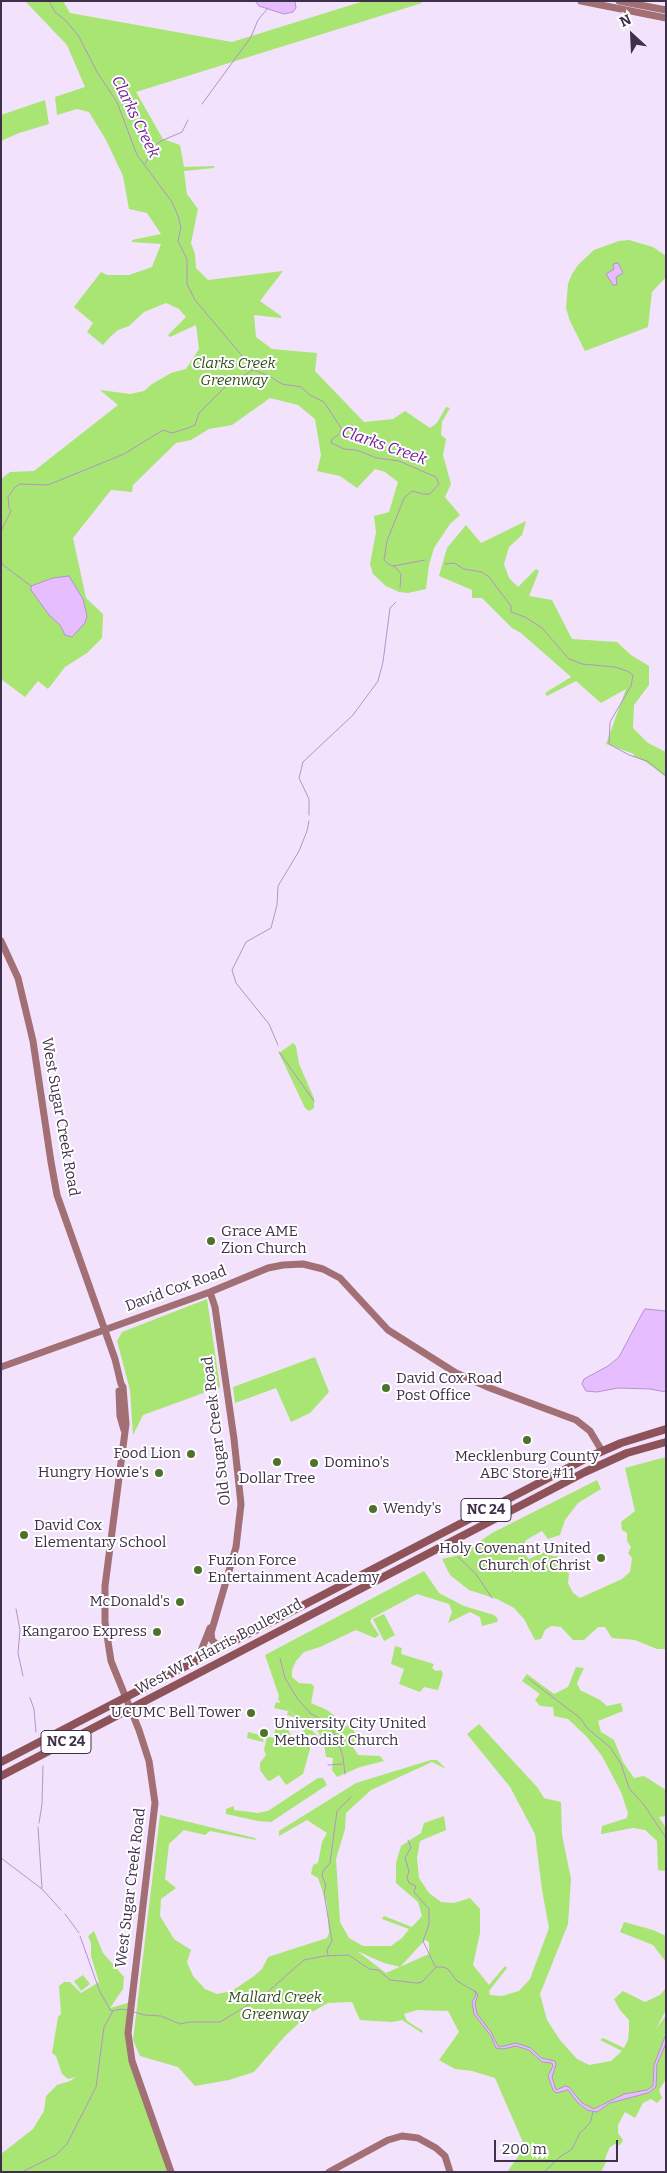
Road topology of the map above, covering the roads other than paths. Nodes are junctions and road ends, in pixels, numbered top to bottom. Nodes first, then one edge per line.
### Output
1 (581, 1) edge
2 (619, 1) edge
3 (666, 10) edge
4 (666, 18) edge
5 (1, 941) edge
6 (210, 1292) junction
7 (104, 1329) junction
8 (1, 1367) edge
9 (666, 1429) edge
10 (666, 1434) edge
11 (666, 1442) edge
12 (602, 1450) junction
13 (607, 1461) junction
14 (518, 1507) junction
15 (212, 1626) junction
16 (226, 1646) junction
17 (197, 1661) junction
18 (125, 1698) junction
19 (130, 1709) junction
20 (1, 1762) edge
21 (1, 1776) edge
22 (171, 2172) edge
23 (329, 2172) edge
24 (450, 2172) edge

1 - 4 main road
2 - 3 main road
5 - 7 main road, West Sugar Creek Road
6 - 7 main road, David Cox Road
6 - 12 main road, David Cox Road
6 - 15 main road, Old Sugar Creek Road
7 - 8 main road, David Cox Road
7 - 18 main road, West Sugar Creek Road
9 - 12 main road, West W T Harris Boulevard / NC 24
10 - 13 main road
11 - 13 main road, West W T Harris Boulevard / NC 24
12 - 14 main road
12 - 16 main road, West W T Harris Boulevard / NC 24
13 - 14 main road, West W T Harris Boulevard / NC 24
14 - 19 main road, West W T Harris Boulevard / NC 24
15 - 16 main road
15 - 17 main road, Old Sugar Creek Road
16 - 17 main road, West W T Harris Boulevard / NC 24
17 - 18 main road, West W T Harris Boulevard / NC 24
18 - 19 main road, West Sugar Creek Road
18 - 20 main road, West W T Harris Boulevard / NC 24
19 - 21 main road, West W T Harris Boulevard / NC 24
19 - 22 main road, West Sugar Creek Road
23 - 24 main road

